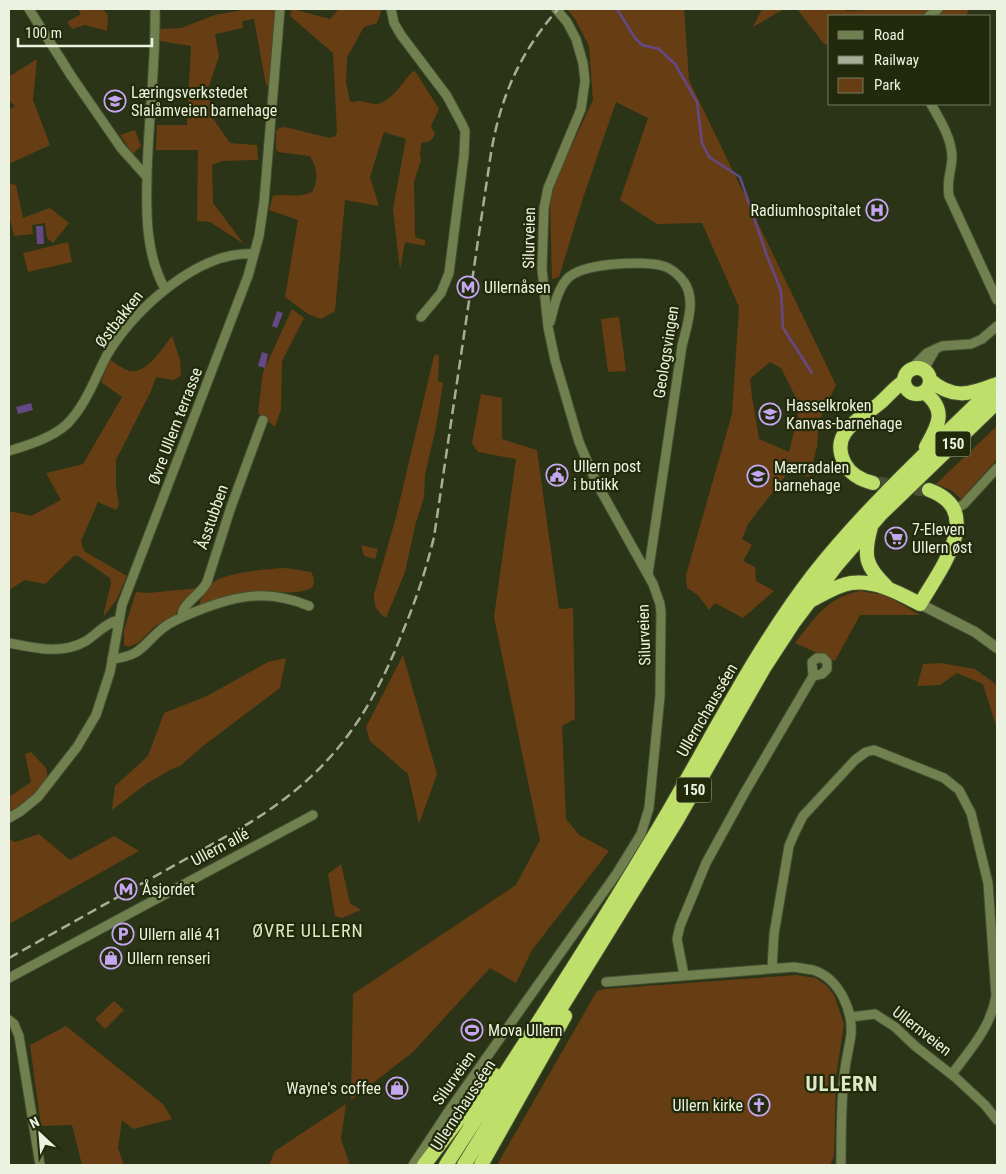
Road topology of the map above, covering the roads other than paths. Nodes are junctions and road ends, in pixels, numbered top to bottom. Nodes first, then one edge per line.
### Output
1 (29, 9) edge
2 (155, 9) edge
3 (280, 9) edge
4 (391, 9) edge
5 (556, 9) edge
6 (931, 105) edge
7 (147, 177) junction
8 (254, 254) junction
9 (164, 289) junction
10 (997, 300) edge
11 (421, 317) dead end
12 (548, 326) junction
13 (997, 326) edge
14 (935, 349) junction
15 (917, 381) junction
16 (997, 384) edge
17 (997, 402) edge
18 (264, 420) dead end
19 (9, 452) edge
20 (920, 458) junction
21 (997, 468) edge
22 (873, 483) tunnel mouth
23 (929, 490) tunnel mouth
24 (954, 510) junction
25 (872, 523) junction
26 (648, 574) junction
27 (888, 588) junction
28 (807, 603) junction
29 (920, 604) junction
30 (309, 606) dead end
31 (182, 617) junction
32 (119, 620) junction
33 (9, 643) edge
34 (997, 648) edge
35 (112, 659) junction
36 (813, 676) dead end
37 (313, 815) dead end
38 (9, 818) edge
39 (601, 946) junction
40 (772, 968) junction
41 (684, 975) junction
42 (9, 978) edge
43 (606, 982) dead end
44 (851, 1017) junction
45 (9, 1020) edge
46 (533, 1028) junction
47 (952, 1074) junction
48 (997, 1120) edge
49 (40, 1165) edge
50 (413, 1165) edge
51 (424, 1165) edge
52 (446, 1165) edge
53 (464, 1165) edge
54 (481, 1165) edge
55 (841, 1165) edge

1 - 7 street
2 - 7 street
3 - 8 street, Øvre Ullern terrasse
4 - 11 street
5 - 12 street, Silurveien
6 - 10 street
7 - 9 street
8 - 9 street, Østbakken
8 - 32 street, Øvre Ullern terrasse
9 - 19 street, Østbakken
12 - 26 street, Silurveien
12 - 26 street, Geologsvingen
13 - 14 street
14 - 15 street
14 - 15 street
15 - 16 highway, 150
15 - 20 highway, 150
15 - 22 highway
16 - 20 highway, Ullernchausséen / 150
17 - 25 highway, Ullernchausséen / 150
18 - 31 street, Åsstubben
20 - 46 highway, Ullernchausséen / 150
21 - 24 street
23 - 24 highway
24 - 29 highway
25 - 27 highway, 150
25 - 28 highway, Ullernchausséen / 150
26 - 50 street, Silurveien
27 - 28 highway, 150
27 - 29 highway, 150
28 - 39 highway, Ullernchausséen / 150
29 - 34 street
30 - 31 street, Åsstubben
31 - 35 street, Åsstubben
32 - 33 street
32 - 35 street, Øvre Ullern terrasse
35 - 38 street, Øvre Ullern terrasse
36 - 41 street
37 - 42 street, Ullern allé
39 - 53 highway, Ullernchausséen / 150
39 - 54 highway
40 - 41 street
40 - 44 street
40 - 47 street
41 - 43 street
44 - 47 street, Ullernveien
44 - 55 street
45 - 49 street
46 - 51 highway
46 - 52 highway, Ullernchausséen / 150
47 - 48 street, Ullernveien

